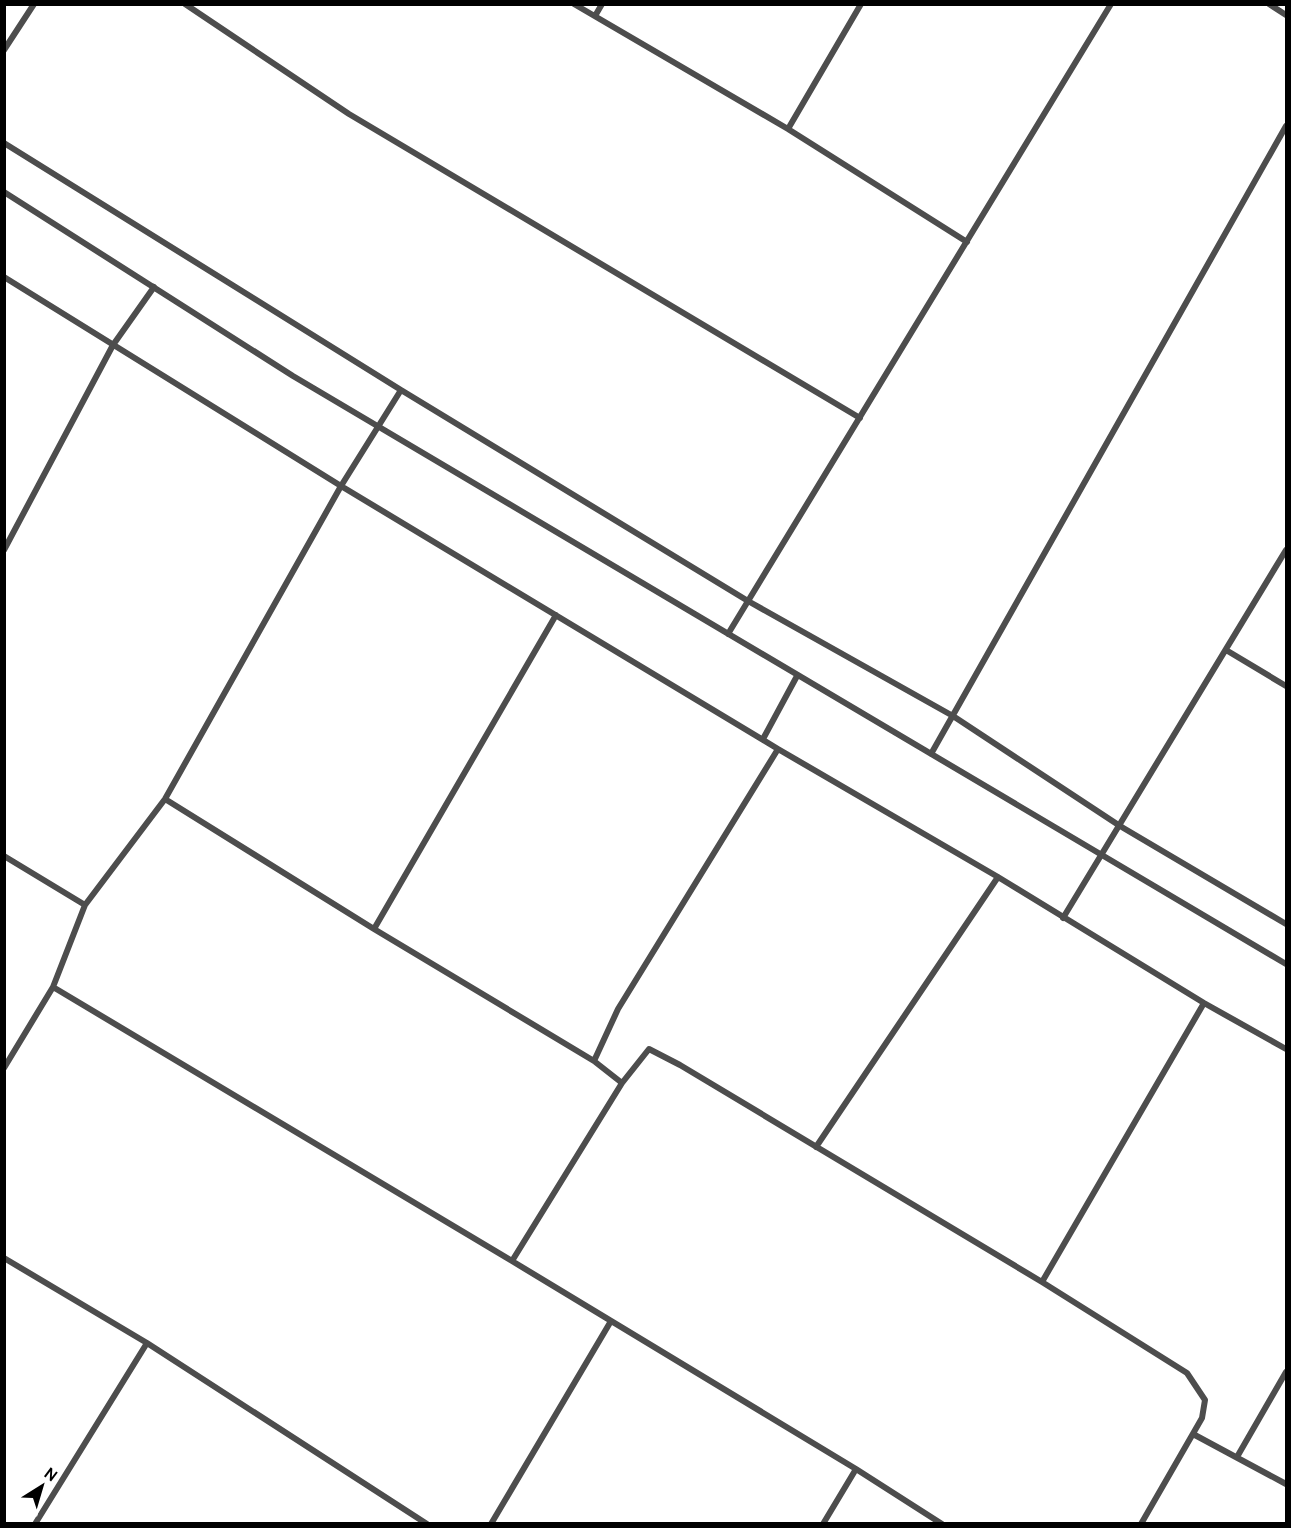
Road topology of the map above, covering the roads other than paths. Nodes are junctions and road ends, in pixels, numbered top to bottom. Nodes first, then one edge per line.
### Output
1 (34, 4) edge
2 (185, 4) edge
3 (574, 4) edge
4 (602, 4) edge
5 (861, 4) edge
6 (1110, 4) edge
7 (1269, 4) edge
8 (1287, 15) edge
9 (595, 16) junction
10 (4, 50) edge
11 (1287, 126) edge
12 (788, 129) junction
13 (4, 143) edge
14 (4, 192) edge
15 (967, 242) junction
16 (4, 277) edge
17 (154, 287) junction
18 (113, 345) junction
19 (401, 390) junction
20 (860, 418) junction
21 (378, 425) junction
22 (341, 486) junction
23 (4, 550) edge
24 (1287, 550) edge
25 (748, 601) junction
26 (556, 615) junction
27 (728, 634) junction
28 (1226, 650) junction
29 (797, 676) junction
30 (1287, 686) edge
31 (953, 716) junction
32 (763, 740) junction
33 (778, 749) junction
34 (931, 754) junction
35 (165, 800) junction
36 (1120, 826) junction
37 (1102, 855) junction
38 (4, 856) edge
39 (998, 877) junction
40 (85, 905) junction
41 (1063, 918) junction
42 (1287, 924) edge
43 (374, 929) junction
44 (1287, 964) edge
45 (53, 987) junction
46 (1204, 1003) junction
47 (1287, 1049) edge
48 (594, 1060) junction
49 (4, 1068) edge
50 (622, 1083) junction
51 (816, 1147) junction
52 (4, 1258) edge
53 (512, 1262) junction
54 (1042, 1282) junction
55 (611, 1321) junction
56 (147, 1343) junction
57 (1287, 1372) edge
58 (1193, 1434) junction
59 (1237, 1457) junction
60 (856, 1469) junction
61 (1287, 1484) edge
62 (35, 1524) edge
63 (427, 1524) edge
64 (491, 1524) edge
65 (824, 1524) edge
66 (942, 1524) edge
67 (1142, 1524) edge

1 - 10 street
2 - 20 street
3 - 9 street
4 - 9 street
5 - 12 street
6 - 15 street
7 - 8 street
9 - 12 street
11 - 31 street
12 - 15 street
13 - 19 street
14 - 17 street
15 - 20 street
16 - 18 street
17 - 18 street
17 - 21 street
18 - 22 street
18 - 23 street
19 - 21 street
19 - 25 street
20 - 25 street
21 - 22 street
21 - 27 street
22 - 26 street
22 - 35 street
24 - 28 street
25 - 27 street
25 - 31 street
26 - 32 street
26 - 43 street
27 - 29 street
28 - 30 street
28 - 36 street
29 - 32 street
29 - 34 street
31 - 34 street
31 - 36 street
32 - 33 street
33 - 39 street
33 - 48 street
34 - 37 street
35 - 40 street
35 - 43 street
36 - 37 street
36 - 42 street
37 - 41 street
37 - 44 street
38 - 40 street
39 - 41 street
39 - 51 street
40 - 45 street
41 - 46 street
43 - 48 street
45 - 49 street
45 - 53 street
46 - 47 street
46 - 54 street
48 - 50 street
50 - 51 street
50 - 53 street
51 - 54 street
52 - 56 street
53 - 55 street
54 - 58 street
55 - 60 street
55 - 64 street
56 - 62 street
56 - 63 street
57 - 59 street
58 - 59 street
58 - 67 street
59 - 61 street
60 - 65 street
60 - 66 street

